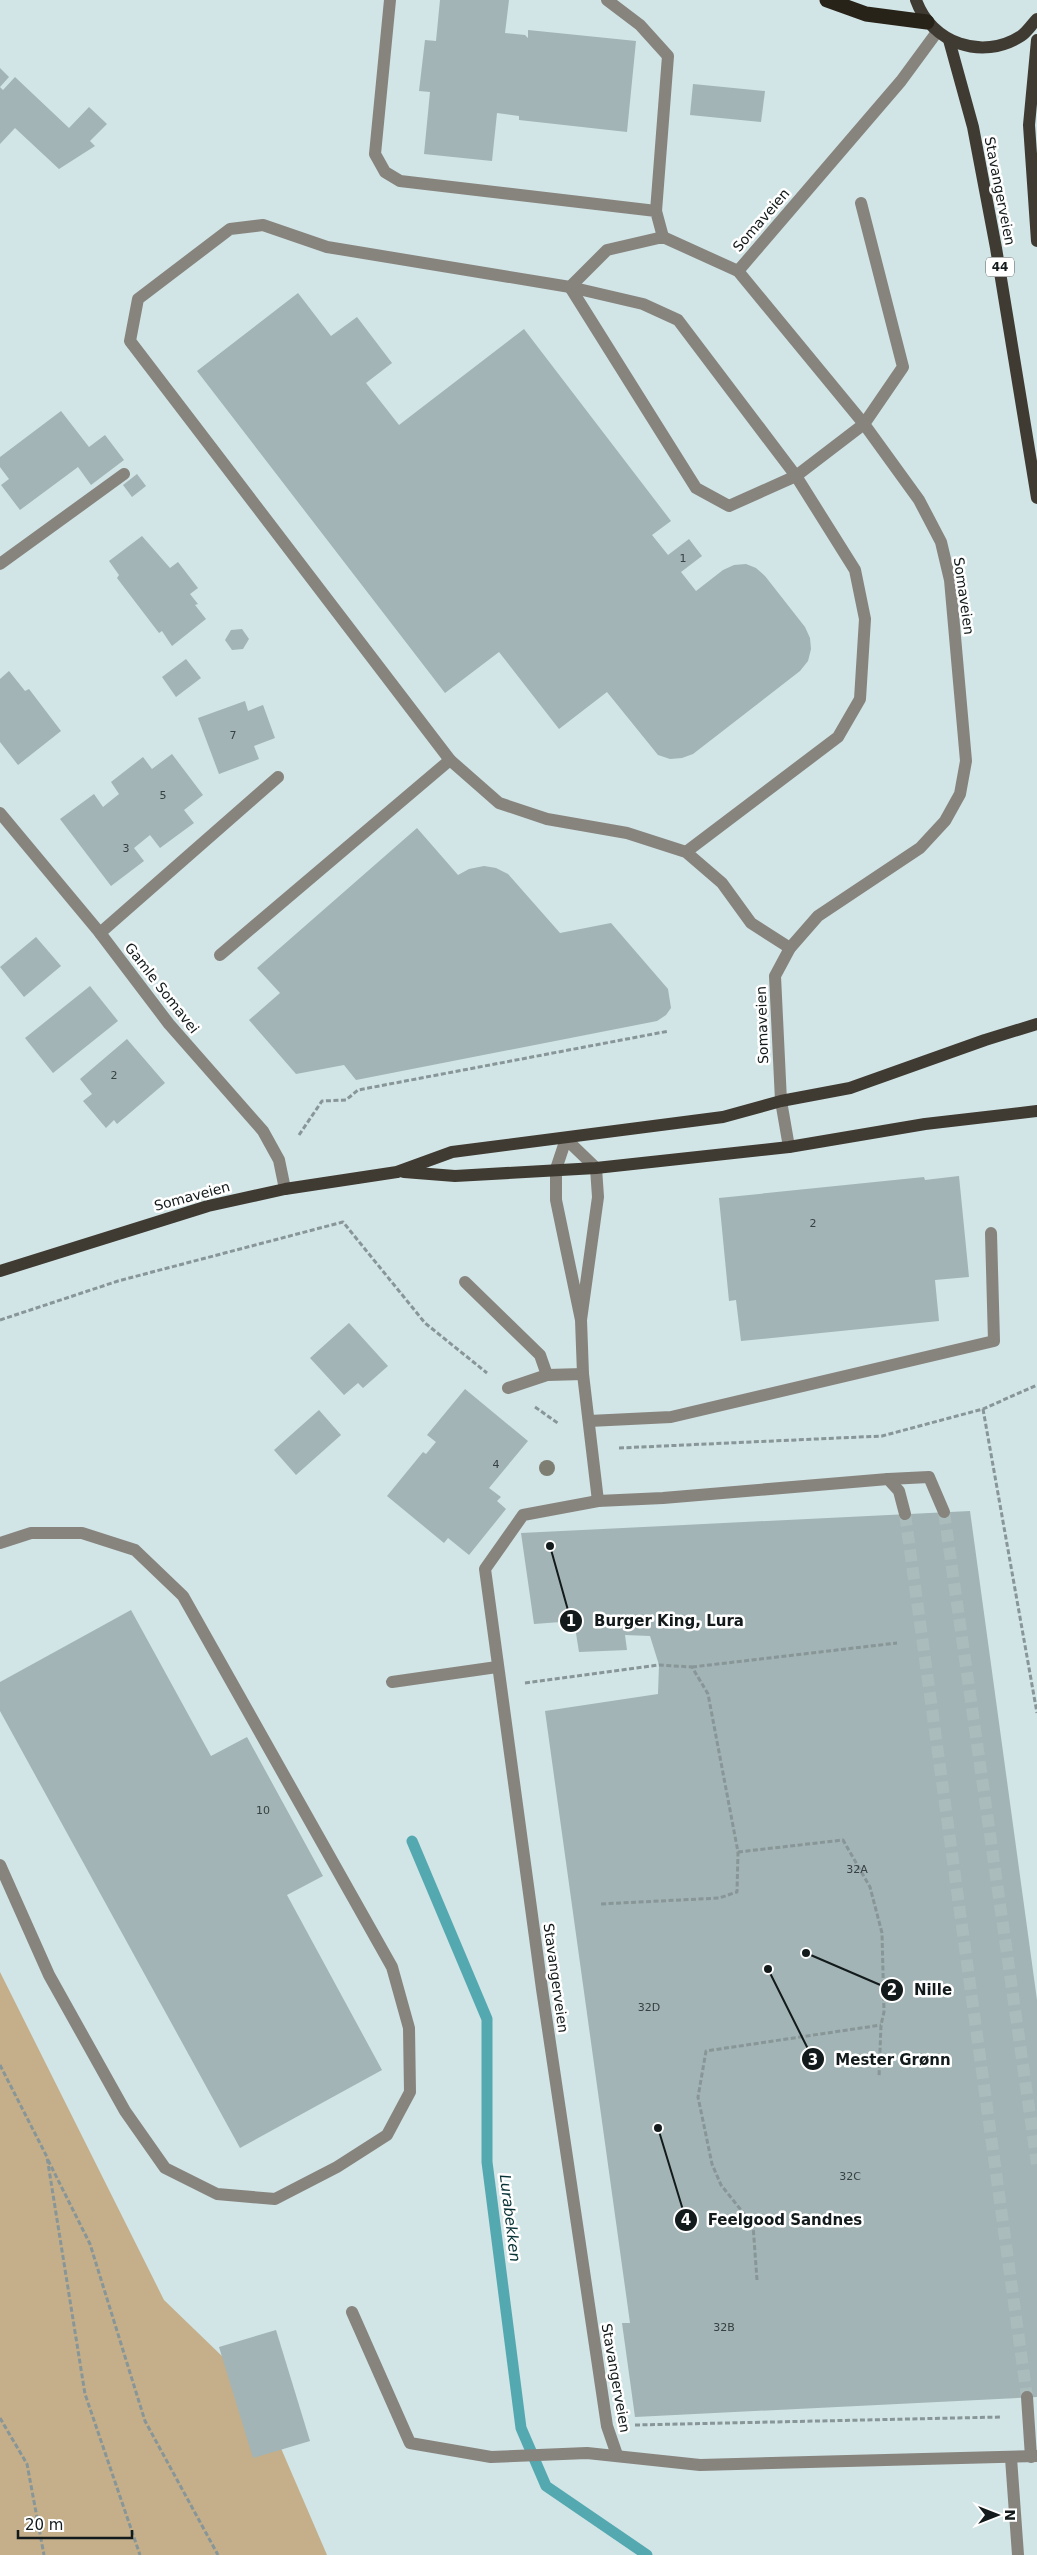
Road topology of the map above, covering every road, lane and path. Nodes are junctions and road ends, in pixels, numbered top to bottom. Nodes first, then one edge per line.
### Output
1 (390, 0) edge
2 (608, 0) edge
3 (827, 0) edge
4 (916, 0) edge
5 (1037, 19) edge
6 (932, 27) junction
7 (949, 40) junction
8 (1037, 40) edge
9 (861, 203) dead end
10 (656, 211) junction
11 (663, 237) junction
12 (1037, 242) edge
13 (738, 271) junction
14 (570, 287) junction
15 (864, 424) junction
16 (124, 474) dead end
17 (796, 476) junction
18 (1037, 498) edge
19 (1, 562) edge
20 (450, 760) junction
21 (278, 777) dead end
22 (0, 813) edge
23 (686, 852) junction
24 (100, 933) junction
25 (790, 948) junction
26 (220, 955) dead end
27 (1037, 1024) edge
28 (669, 1031) dead end
29 (781, 1101) junction
30 (1037, 1111) edge
31 (299, 1135) dead end
32 (566, 1138) junction
33 (788, 1147) junction
34 (596, 1168) junction
35 (556, 1169) junction
36 (397, 1172) junction
37 (285, 1189) junction
38 (991, 1233) dead end
39 (0, 1271) edge
40 (465, 1282) dead end
41 (0, 1320) edge
42 (581, 1320) junction
43 (583, 1374) junction
44 (547, 1376) junction
45 (1037, 1385) edge
46 (508, 1388) junction
47 (983, 1409) junction
48 (589, 1421) junction
49 (559, 1424) dead end
50 (616, 1448) dead end
51 (888, 1479) junction
52 (598, 1501) junction
53 (944, 1512) tunnel mouth
54 (905, 1514) tunnel mouth
55 (0, 1543) edge
56 (897, 1643) dead end
57 (692, 1667) junction
58 (498, 1668) junction
59 (392, 1682) dead end
60 (500, 1686) junction
61 (1037, 1713) edge
62 (738, 1852) junction
63 (0, 1865) edge
64 (600, 1904) dead end
65 (880, 2025) junction
66 (0, 2065) edge
67 (879, 2077) dead end
68 (47, 2157) junction
69 (757, 2280) dead end
70 (352, 2312) dead end
71 (1027, 2397) tunnel mouth
72 (1028, 2416) junction
73 (0, 2418) edge
74 (607, 2426) junction
75 (616, 2454) junction
76 (1034, 2457) edge
77 (1011, 2458) junction
78 (44, 2555) edge
79 (140, 2555) edge
80 (218, 2555) edge
81 (1018, 2555) edge

1 - 10 street
2 - 10 street
3 - 6 highway
4 - 6 main road
5 - 7 main road
6 - 7 main road
6 - 13 street, Somaveien
7 - 18 main road, Stavangerveien / 44
8 - 12 main road, Stavangerveien
9 - 15 street
10 - 11 street
11 - 13 street
11 - 14 street
13 - 15 street, Somaveien
14 - 17 street
14 - 17 street
14 - 20 street
15 - 17 street
15 - 25 street, Somaveien
16 - 19 street
17 - 23 street
20 - 23 street
20 - 26 street
21 - 24 street
22 - 24 street, Gamle Somavei
23 - 25 street
24 - 37 street, Gamle Somavei
25 - 29 street, Somaveien
27 - 29 main road, Somaveien
28 - 31 path
29 - 32 main road, Somaveien
29 - 33 street, Somaveien
30 - 33 main road, Somaveien
32 - 34 street
32 - 35 street
32 - 36 main road, Somaveien
33 - 34 main road, Somaveien
34 - 35 main road, Somaveien
34 - 42 street
35 - 36 main road, Somaveien
35 - 42 street
36 - 37 main road, Somaveien
37 - 39 main road, Somaveien
38 - 48 street
40 - 44 street
41 - 46 path
42 - 43 street
43 - 44 street
43 - 48 street
44 - 46 street
45 - 47 path
46 - 49 path
47 - 50 path
47 - 61 path
48 - 52 street
51 - 52 street
51 - 53 street
51 - 54 street
52 - 58 street, Stavangerveien
55 - 63 street
56 - 57 path
57 - 60 path
57 - 62 path
58 - 59 street
58 - 60 street, Stavangerveien
60 - 74 street, Stavangerveien
62 - 64 path
62 - 65 path
65 - 67 path
65 - 69 path
66 - 68 path
68 - 79 path
68 - 80 path
70 - 75 street
71 - 72 street
72 - 74 path
72 - 76 street
73 - 78 path
74 - 75 street, Stavangerveien
75 - 77 street
76 - 77 street
77 - 81 street

